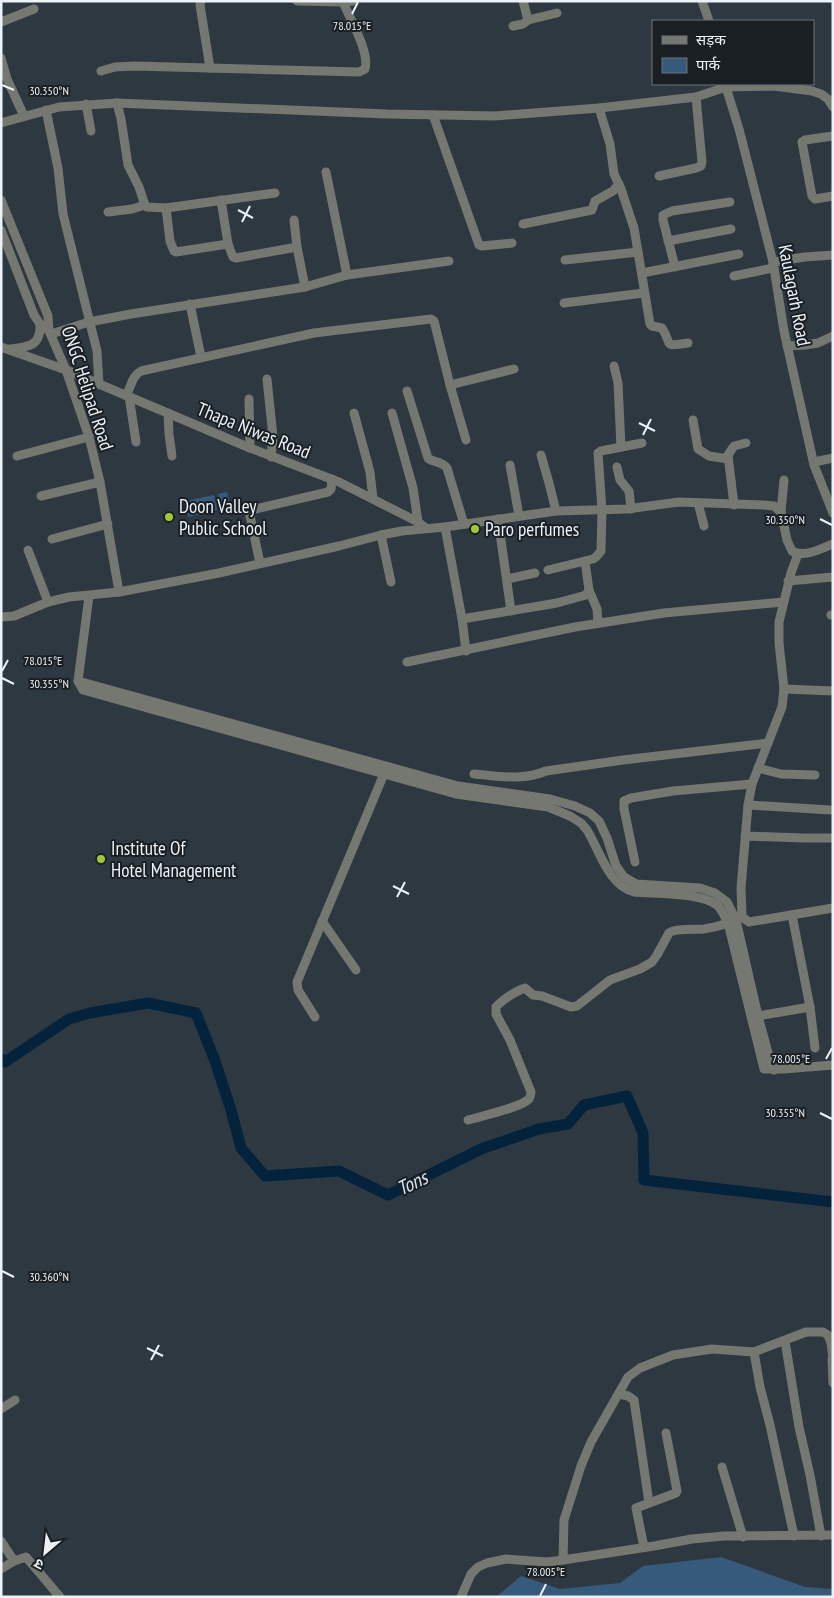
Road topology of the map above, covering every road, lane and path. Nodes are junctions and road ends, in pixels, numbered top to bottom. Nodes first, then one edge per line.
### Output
1 (201, 1) edge
2 (297, 1) edge
3 (353, 1) edge
4 (523, 1) edge
5 (702, 1) edge
6 (343, 2) junction
7 (34, 9) dead end
8 (557, 13) dead end
9 (528, 20) junction
10 (708, 20) edge
11 (1, 22) edge
12 (513, 26) dead end
13 (1, 58) edge
14 (210, 68) junction
15 (101, 71) dead end
16 (726, 85) edge
17 (696, 98) junction
18 (117, 103) junction
19 (86, 104) junction
20 (833, 107) edge
21 (599, 108) junction
22 (46, 110) junction
23 (433, 115) junction
24 (24, 116) junction
25 (1, 123) edge
26 (91, 131) dead end
27 (833, 136) edge
28 (326, 172) dead end
29 (659, 176) dead end
30 (619, 184) junction
31 (275, 193) dead end
32 (833, 196) edge
33 (1, 200) edge
34 (222, 200) junction
35 (730, 202) dead end
36 (144, 205) junction
37 (166, 208) junction
38 (108, 212) dead end
39 (294, 220) dead end
40 (524, 224) dead end
41 (731, 229) dead end
42 (1, 230) edge
43 (668, 241) junction
44 (512, 243) dead end
45 (228, 244) junction
46 (297, 246) junction
47 (638, 252) junction
48 (738, 254) dead end
49 (833, 255) edge
50 (565, 260) dead end
51 (448, 261) dead end
52 (773, 265) junction
53 (675, 267) junction
54 (642, 273) junction
55 (347, 275) junction
56 (734, 276) dead end
57 (305, 287) junction
58 (644, 294) junction
59 (564, 303) dead end
60 (190, 304) junction
61 (89, 322) junction
62 (40, 324) junction
63 (50, 332) junction
64 (833, 336) edge
65 (688, 343) dead end
66 (787, 346) junction
67 (4, 348) edge
68 (201, 357) junction
69 (614, 366) dead end
70 (514, 369) dead end
71 (66, 370) junction
72 (267, 380) dead end
73 (100, 384) junction
74 (450, 385) junction
75 (408, 391) dead end
76 (127, 396) junction
77 (249, 400) dead end
78 (168, 413) junction
79 (354, 413) dead end
80 (392, 413) dead end
81 (693, 420) dead end
82 (90, 437) junction
83 (466, 440) dead end
84 (136, 442) dead end
85 (642, 443) dead end
86 (746, 443) dead end
87 (621, 447) junction
88 (250, 448) junction
89 (541, 454) dead end
90 (17, 456) dead end
91 (172, 456) dead end
92 (271, 457) junction
93 (833, 458) edge
94 (728, 459) junction
95 (814, 462) junction
96 (510, 465) dead end
97 (617, 467) dead end
98 (332, 479) junction
99 (784, 480) dead end
100 (100, 482) junction
101 (41, 496) dead end
102 (374, 499) junction
103 (698, 503) junction
104 (734, 505) junction
105 (631, 508) junction
106 (602, 510) junction
107 (556, 511) junction
108 (781, 512) junction
109 (833, 513) edge
110 (520, 516) junction
111 (498, 519) junction
112 (418, 522) junction
113 (108, 524) junction
114 (464, 524) junction
115 (704, 526) dead end
116 (445, 527) junction
117 (426, 528) junction
118 (381, 535) junction
119 (52, 540) dead end
120 (833, 544) edge
121 (28, 550) dead end
122 (798, 554) junction
123 (585, 561) junction
124 (260, 563) junction
125 (548, 570) dead end
126 (535, 573) dead end
127 (833, 577) edge
128 (507, 580) junction
129 (391, 582) dead end
130 (788, 582) junction
131 (589, 590) junction
132 (119, 592) junction
133 (89, 596) junction
134 (48, 602) junction
135 (783, 602) junction
136 (511, 611) junction
137 (1, 617) edge
138 (462, 619) junction
139 (598, 623) junction
140 (466, 651) junction
141 (407, 662) dead end
142 (78, 681) junction
143 (784, 689) junction
144 (833, 691) edge
145 (164, 709) junction
146 (768, 743) junction
147 (758, 768) junction
148 (385, 770) junction
149 (474, 774) dead end
150 (815, 775) dead end
151 (752, 784) junction
152 (748, 805) junction
153 (830, 810) dead end
154 (745, 836) junction
155 (833, 838) edge
156 (635, 862) dead end
157 (833, 908) edge
158 (792, 915) junction
159 (322, 920) junction
160 (735, 920) junction
161 (356, 970) dead end
162 (810, 1007) junction
163 (758, 1016) junction
164 (315, 1018) dead end
165 (815, 1048) dead end
166 (833, 1065) edge
167 (774, 1070) junction
168 (468, 1120) dead end
169 (828, 1331) edge
170 (785, 1341) junction
171 (754, 1352) junction
172 (832, 1358) edge
173 (833, 1383) edge
174 (619, 1394) junction
175 (15, 1400) dead end
176 (1, 1409) edge
177 (666, 1433) dead end
178 (722, 1467) dead end
179 (649, 1503) junction
180 (833, 1535) edge
181 (794, 1536) junction
182 (820, 1536) junction
183 (743, 1537) junction
184 (1, 1541) edge
185 (644, 1547) junction
186 (563, 1560) junction
187 (14, 1561) junction
188 (1, 1569) edge
189 (60, 1597) edge
190 (461, 1597) edge

1 - 14 street
2 - 6 street
3 - 6 street
4 - 9 street
5 - 10 street
6 - 14 street
7 - 11 street
8 - 9 street
9 - 12 street
13 - 24 street
14 - 15 street
16 - 17 street
16 - 20 street
16 - 52 street, Kaulagarh Road
17 - 21 street
17 - 29 street
18 - 19 street
18 - 23 street
18 - 36 street
19 - 22 street
19 - 26 street
21 - 23 street
21 - 30 street
22 - 24 street
22 - 61 street
23 - 44 street
24 - 25 street
27 - 32 street
28 - 55 street
30 - 40 street
30 - 47 street
31 - 34 street
33 - 63 street, ONGC Helipad Road
34 - 37 street
34 - 45 street
35 - 43 street
36 - 37 street
36 - 38 street
37 - 45 street
39 - 46 street
41 - 43 street
42 - 62 street
43 - 53 street
45 - 46 street
46 - 57 street
47 - 50 street
47 - 54 street
48 - 53 street
49 - 52 street
51 - 55 street
52 - 56 street
52 - 66 street, Kaulagarh Road
53 - 54 street
54 - 58 street
55 - 57 street
57 - 60 street
58 - 59 street
58 - 65 street
60 - 61 street
60 - 68 street
61 - 63 street
61 - 73 street
62 - 63 street
62 - 67 street
63 - 71 street, ONGC Helipad Road
64 - 66 street
66 - 95 street, Kaulagarh Road
67 - 71 street, Thapa Niwas Road
68 - 74 street
68 - 76 street
69 - 87 street
70 - 74 street
71 - 73 street, Thapa Niwas Road
71 - 82 street, ONGC Helipad Road
72 - 92 street
73 - 76 street, Thapa Niwas Road
74 - 83 street
75 - 114 street
76 - 78 street, Thapa Niwas Road
76 - 84 street
77 - 88 street
78 - 88 street, Thapa Niwas Road
78 - 91 street
79 - 102 street
80 - 112 street
81 - 94 street
82 - 90 street
82 - 100 street, ONGC Helipad Road
85 - 87 street
86 - 94 street
87 - 106 street
88 - 92 street, Thapa Niwas Road
89 - 107 street
92 - 98 street, Thapa Niwas Road
93 - 95 street
94 - 104 street
95 - 109 street, Kaulagarh Road
96 - 110 street
97 - 105 street
98 - 102 street, Thapa Niwas Road
98 - 124 street
99 - 108 street
100 - 101 street
100 - 113 street, ONGC Helipad Road
102 - 112 street, Thapa Niwas Road
103 - 104 street
103 - 105 street
103 - 115 street
104 - 108 street
105 - 106 street
106 - 107 street
106 - 123 street
107 - 110 street
108 - 122 street
110 - 111 street
111 - 114 street
111 - 128 street
112 - 117 street, Thapa Niwas Road
113 - 119 street
113 - 132 street, ONGC Helipad Road
114 - 116 street
116 - 117 street
116 - 138 street
117 - 118 street
118 - 124 street
118 - 129 street
120 - 122 street
121 - 134 street
122 - 130 street
123 - 125 street
123 - 131 street
124 - 132 street
126 - 128 street
127 - 130 street
128 - 136 street
130 - 135 street
131 - 136 street
131 - 139 street
132 - 133 street
133 - 134 street
133 - 142 street
134 - 137 street
135 - 139 street
135 - 143 street
136 - 138 street
138 - 140 street
139 - 140 street
140 - 141 street
142 - 145 street
142 - 145 street
143 - 144 street
143 - 146 street
145 - 148 street
146 - 147 street
146 - 149 street
147 - 150 street
147 - 151 street
148 - 159 street
148 - 160 street
148 - 160 street
151 - 152 street
151 - 156 street
152 - 153 street
152 - 154 street
154 - 155 street
154 - 160 street
157 - 158 street
158 - 160 street
158 - 162 street
159 - 161 street
159 - 164 street
160 - 163 street
160 - 167 street
160 - 168 street
162 - 163 street
162 - 165 street
163 - 167 street
166 - 167 street
169 - 170 street
169 - 172 street
170 - 171 street
170 - 182 street
171 - 174 street
171 - 181 street
172 - 173 street
174 - 179 street
174 - 186 street
175 - 176 street
177 - 179 street
178 - 183 street
179 - 185 street
180 - 182 street
181 - 182 street
181 - 183 street
183 - 185 street
184 - 187 street
185 - 186 street
186 - 190 street
187 - 188 street
187 - 189 street

